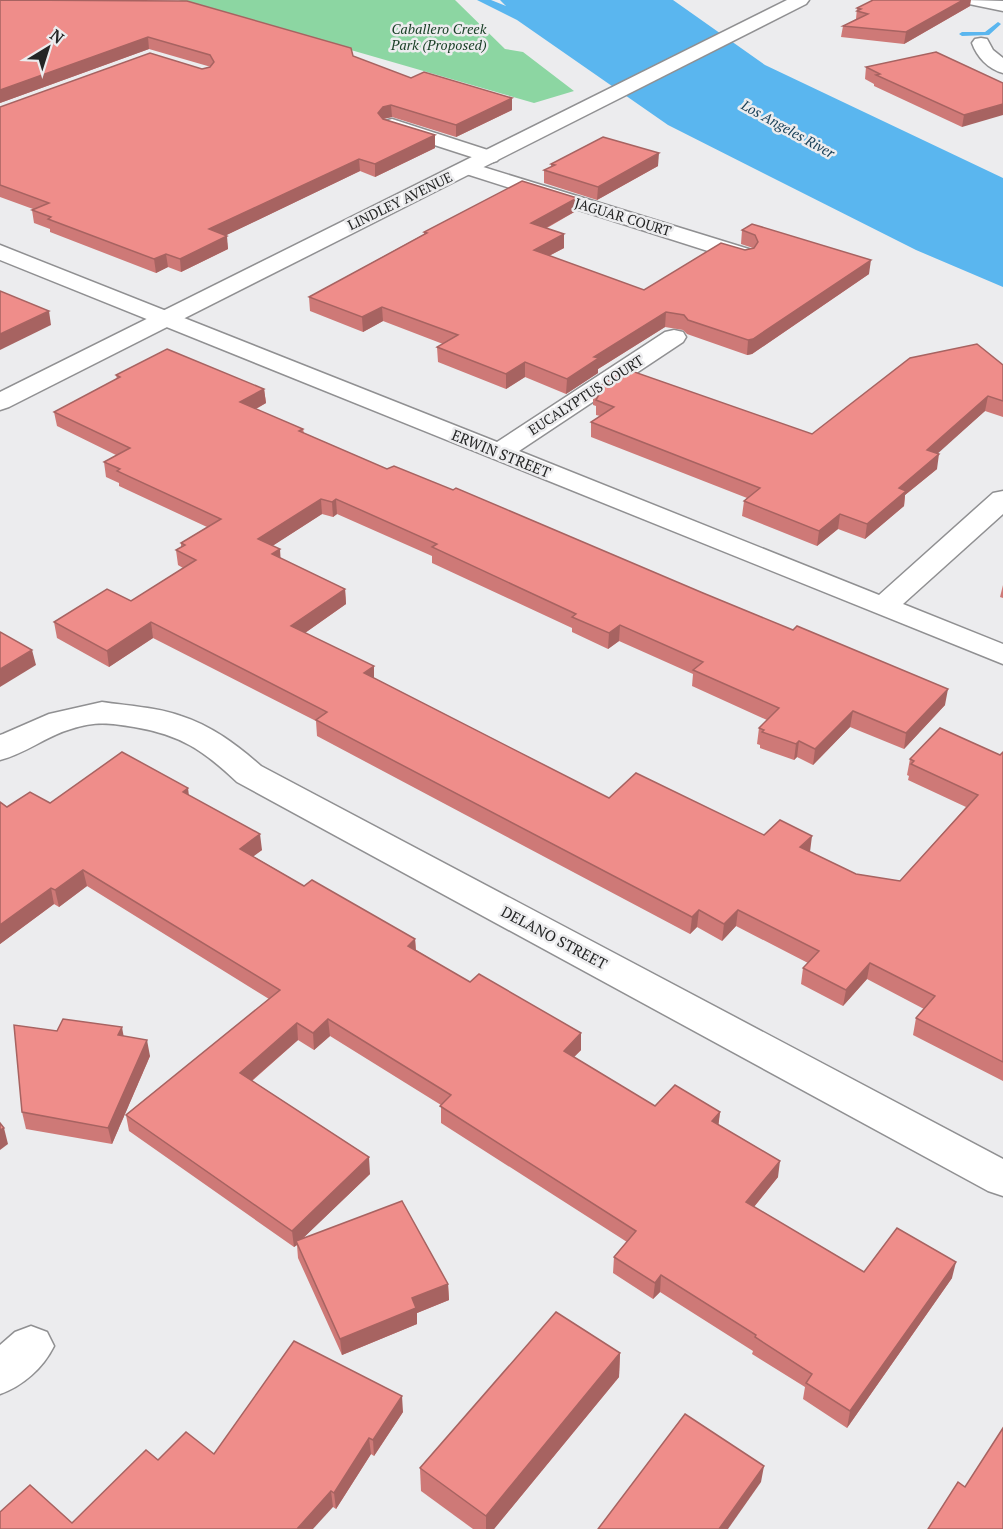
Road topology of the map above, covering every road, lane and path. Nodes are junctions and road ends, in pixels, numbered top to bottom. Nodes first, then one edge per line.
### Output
1 (800, 0) edge
2 (975, 0) edge
3 (1003, 6) edge
4 (981, 43) dead end
5 (1003, 67) edge
6 (391, 125) edge
7 (490, 157) junction
8 (467, 168) junction
9 (0, 252) edge
10 (744, 255) edge
11 (165, 319) junction
12 (674, 337) dead end
13 (0, 402) edge
14 (498, 453) junction
15 (1003, 500) edge
16 (883, 607) junction
17 (1003, 655) edge
18 (0, 750) edge
19 (1003, 1179) edge

1 - 7 street, LINDLEY AVENUE
2 - 3 street
4 - 5 street
6 - 7 street
7 - 8 street, LINDLEY AVENUE
8 - 10 street, JAGUAR COURT
8 - 11 street, LINDLEY AVENUE
9 - 11 street, ERWIN STREET
11 - 13 street, LINDLEY AVENUE
11 - 14 street, ERWIN STREET
12 - 14 street, EUCALYPTUS COURT
14 - 16 street, ERWIN STREET
15 - 16 street
16 - 17 street, ERWIN STREET
18 - 19 street, DELANO STREET

